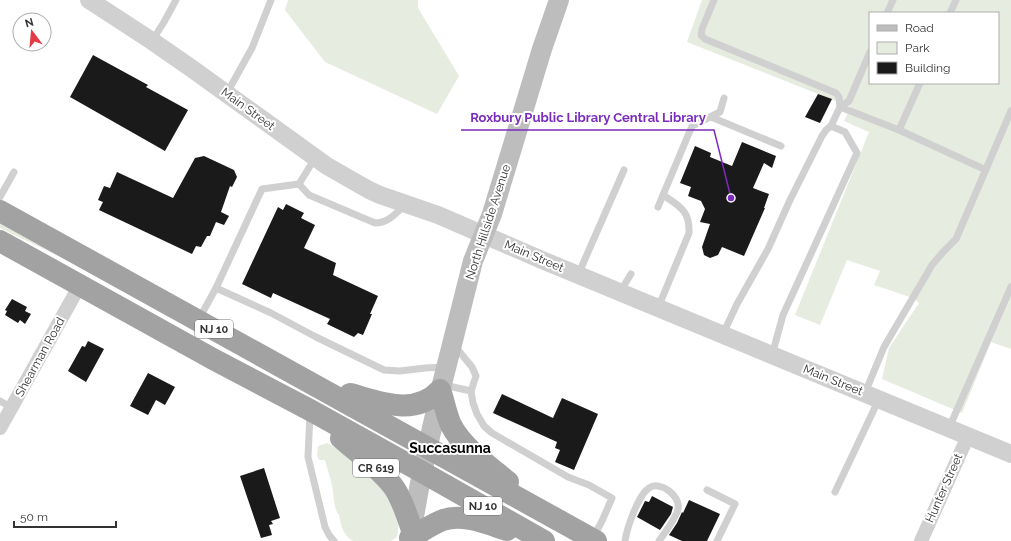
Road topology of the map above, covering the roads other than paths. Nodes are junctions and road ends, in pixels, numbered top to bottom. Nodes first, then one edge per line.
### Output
1 (89, 0) edge
2 (176, 0) edge
3 (271, 0) edge
4 (559, 0) edge
5 (714, 0) edge
6 (892, 0) edge
7 (956, 0) edge
8 (887, 12) edge
9 (950, 12) edge
10 (152, 41) junction
11 (869, 54) edge
12 (920, 84) edge
13 (226, 93) junction
14 (724, 98) dead end
15 (840, 107) junction
16 (1011, 111) edge
17 (711, 117) junction
18 (831, 126) junction
19 (900, 130) junction
20 (781, 146) dead end
21 (315, 158) junction
22 (624, 170) dead end
23 (986, 170) junction
24 (14, 172) dead end
25 (299, 184) junction
26 (663, 195) junction
27 (0, 197) edge
28 (406, 204) junction
29 (658, 208) dead end
30 (0, 210) edge
31 (484, 235) junction
32 (0, 241) edge
33 (631, 274) dead end
34 (578, 275) junction
35 (80, 284) junction
36 (1011, 287) edge
37 (216, 288) junction
38 (620, 292) junction
39 (658, 308) junction
40 (198, 321) junction
41 (723, 335) junction
42 (453, 344) junction
43 (772, 355) junction
44 (443, 380) junction
45 (319, 386) junction
46 (471, 391) junction
47 (872, 396) junction
48 (6, 404) edge
49 (317, 414) junction
50 (0, 428) edge
51 (949, 428) junction
52 (968, 436) junction
53 (428, 447) junction
54 (1009, 451) edge
55 (422, 472) junction
56 (707, 490) dead end
57 (835, 492) dead end
58 (544, 512) junction
59 (411, 536) edge
60 (595, 540) edge
61 (334, 541) edge
62 (539, 541) edge
63 (544, 541) edge
64 (624, 541) edge
65 (659, 541) edge
66 (716, 541) edge
67 (921, 541) edge

1 - 10 street, Main Street
2 - 10 lane
3 - 13 lane
4 - 31 main road, North Hillside Avenue
5 - 15 lane
6 - 8 lane
7 - 9 lane
10 - 13 street, Main Street
11 - 15 lane
12 - 19 lane
13 - 21 street, Main Street
14 - 17 lane
15 - 18 lane
15 - 19 lane
16 - 23 lane
17 - 20 lane
17 - 26 lane
18 - 41 lane
18 - 43 lane
19 - 23 lane
21 - 25 lane
21 - 28 street, Main Street
22 - 34 lane
23 - 47 lane
24 - 27 lane
25 - 28 lane
25 - 37 lane
26 - 29 lane
26 - 39 lane
28 - 31 street, Main Street
30 - 40 highway, NJ 10
31 - 34 street, Main Street
31 - 42 main road, North Hillside Avenue
32 - 35 highway, NJ 10
33 - 38 lane
34 - 38 street, Main Street
35 - 48 street, Shearman Road
35 - 49 highway, NJ 10
36 - 51 lane
37 - 40 lane
37 - 44 lane
38 - 39 street, Main Street
39 - 41 street, Main Street
40 - 45 highway, NJ 10
41 - 43 street, Main Street
42 - 44 main road, North Hillside Avenue
42 - 46 lane
43 - 47 street, Main Street
44 - 45 highway
44 - 46 lane
44 - 53 main road, North Hillside Avenue
44 - 58 highway
45 - 53 highway, NJ 10
46 - 60 lane
47 - 51 street, Main Street
47 - 57 lane
48 - 50 street, Shearman Road
49 - 55 highway, NJ 10
49 - 59 highway, CR 619
49 - 61 lane
51 - 52 street, Main Street
52 - 54 street, Main Street
52 - 67 street, Hunter Street
53 - 55 main road, North Hillside Avenue
53 - 58 highway, NJ 10
55 - 59 main road, North Hillside Avenue
55 - 63 highway, NJ 10
56 - 66 lane
58 - 60 highway, NJ 10
59 - 62 highway
64 - 65 lane

